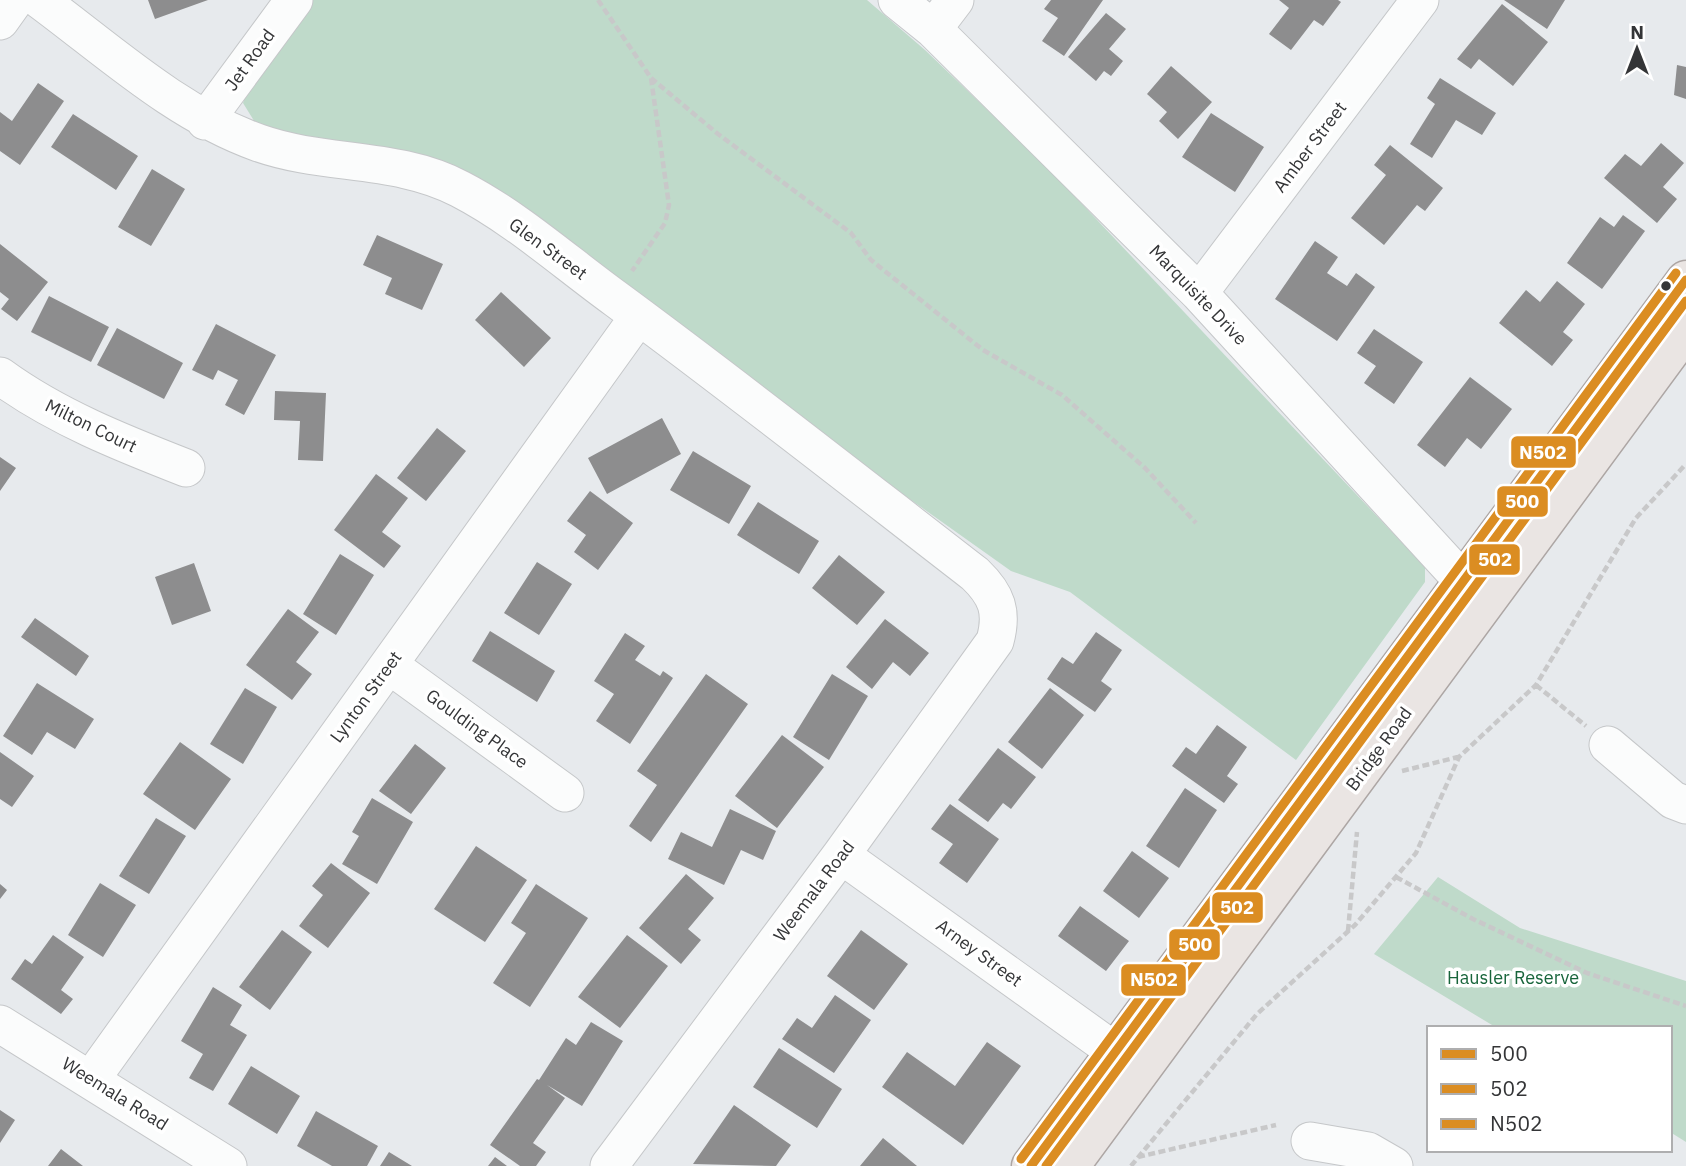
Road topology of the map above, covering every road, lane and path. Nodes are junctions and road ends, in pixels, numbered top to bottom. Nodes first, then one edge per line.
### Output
1 (15, 0) edge
2 (40, 0) edge
3 (294, 0) edge
4 (598, 0) edge
5 (897, 0) edge
6 (955, 0) edge
7 (1420, 0) edge
8 (0, 21) edge
9 (933, 29) junction
10 (652, 78) junction
11 (205, 121) junction
12 (1686, 280) edge
13 (1199, 293) junction
14 (627, 307) junction
15 (1686, 330) edge
16 (0, 376) edge
17 (1686, 464) edge
18 (186, 468) dead end
19 (1196, 523) dead end
20 (1475, 591) junction
21 (998, 606) joint
22 (389, 665) junction
23 (1536, 685) junction
24 (1608, 745) joint
25 (1459, 757) junction
26 (1391, 774) dead end
27 (565, 793) dead end
28 (1686, 804) edge
29 (1358, 825) dead end
30 (841, 855) junction
31 (1396, 877) junction
32 (1348, 932) junction
33 (1686, 1006) edge
34 (0, 1024) edge
35 (1127, 1063) junction
36 (92, 1079) junction
37 (1276, 1125) dead end
38 (1310, 1141) dead end
39 (1138, 1157) junction
40 (229, 1166) edge
41 (610, 1166) edge
42 (1031, 1166) edge
43 (1070, 1166) edge
44 (1131, 1166) edge
45 (1394, 1166) edge

1 - 8 street
2 - 11 street, Glen Street
3 - 11 street, Jet Road
4 - 10 path
5 - 9 street, Marquisite Drive
6 - 9 street
7 - 13 street, Amber Street
9 - 13 street, Marquisite Drive
10 - 14 path
10 - 19 path
11 - 14 street, Glen Street
12 - 20 main road, Bridge Road
13 - 20 street, Marquisite Drive
14 - 21 street, Glen Street
14 - 22 street, Lynton Street
15 - 20 main road, Bridge Road
16 - 18 street, Milton Court
17 - 23 path
20 - 35 main road, Bridge Road
21 - 30 street, Weemala Road
22 - 27 street, Goulding Place
22 - 36 street, Lynton Street
23 - 24 path
23 - 25 path
24 - 28 street
25 - 26 path
25 - 31 path
29 - 32 path
30 - 35 street, Arney Street
30 - 41 street, Weemala Road
31 - 32 path
31 - 33 path
32 - 39 path
34 - 36 street, Weemala Road
35 - 42 main road, Bridge Road
35 - 43 main road, Bridge Road
36 - 40 street, Weemala Road
37 - 39 path
38 - 45 street
39 - 44 path

